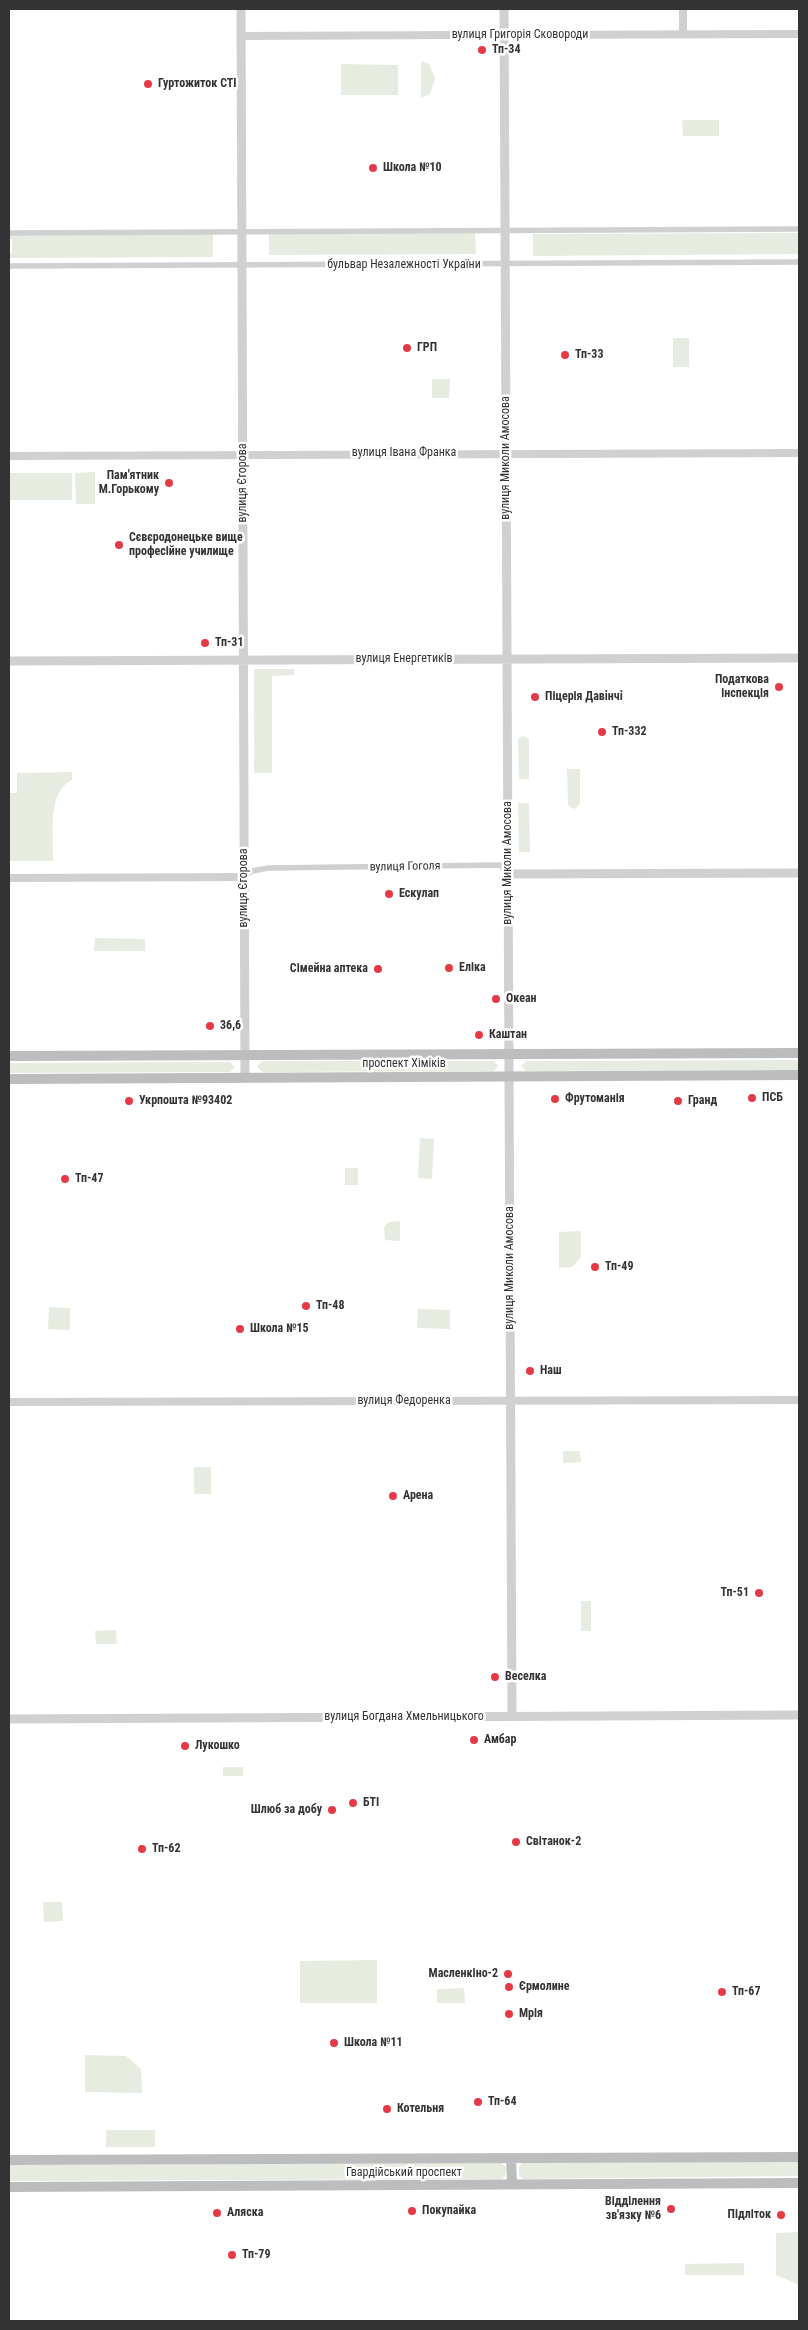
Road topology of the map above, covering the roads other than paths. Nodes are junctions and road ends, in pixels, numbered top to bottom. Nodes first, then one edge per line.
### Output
1 (241, 9) edge
2 (504, 9) edge
3 (683, 9) edge
4 (504, 34) junction
5 (683, 34) junction
6 (799, 34) edge
7 (460, 35) joint
8 (241, 36) junction
9 (799, 228) edge
10 (505, 230) junction
11 (242, 232) junction
12 (9, 233) edge
13 (799, 262) edge
14 (505, 264) junction
15 (9, 266) edge
16 (242, 266) junction
17 (506, 453) junction
18 (799, 453) edge
19 (243, 454) junction
20 (9, 456) edge
21 (799, 658) edge
22 (507, 659) junction
23 (243, 660) junction
24 (9, 661) edge
25 (799, 873) edge
26 (508, 874) junction
27 (9, 878) edge
28 (244, 878) junction
29 (799, 1052) edge
30 (509, 1054) junction
31 (245, 1055) junction
32 (9, 1056) edge
33 (799, 1074) edge
34 (509, 1076) junction
35 (245, 1077) junction
36 (9, 1079) edge
37 (799, 1400) edge
38 (510, 1401) junction
39 (9, 1402) edge
40 (799, 1715) edge
41 (512, 1716) junction
42 (9, 1719) edge
43 (799, 2157) edge
44 (511, 2158) junction
45 (9, 2160) edge
46 (799, 2183) edge
47 (512, 2184) junction
48 (9, 2188) edge

1 - 8 street, вулиця Єгорова
2 - 4 street, вулиця Миколи Амосова
3 - 5 street
4 - 5 street, вулиця Григорія Сковороди
4 - 7 street, вулиця Григорія Сковороди
4 - 10 street, вулиця Миколи Амосова
5 - 6 street, вулиця Григорія Сковороди
7 - 8 street, вулиця Григорія Сковороди
8 - 11 street, вулиця Єгорова
9 - 10 street
10 - 11 street
10 - 14 street, вулиця Миколи Амосова
11 - 12 street
11 - 16 street, вулиця Єгорова
13 - 14 street, бульвар Незалежності України
14 - 16 street, бульвар Незалежності України
14 - 17 street, вулиця Миколи Амосова
15 - 16 street, бульвар Незалежності України
16 - 19 street, вулиця Єгорова
17 - 18 street, вулиця Івана Франка
17 - 19 street, вулиця Івана Франка
17 - 22 street, вулиця Миколи Амосова
19 - 20 street, вулиця Івана Франка
19 - 23 street, вулиця Єгорова
21 - 22 street, вулиця Енергетиків
22 - 23 street, вулиця Енергетиків
22 - 26 street, вулиця Миколи Амосова
23 - 24 street, вулиця Енергетиків
23 - 28 street, вулиця Єгорова
25 - 26 street, вулиця Гоголя
26 - 28 street, вулиця Гоголя
26 - 30 street, вулиця Миколи Амосова
27 - 28 street, вулиця Гоголя
28 - 31 street, вулиця Єгорова
29 - 30 main road, проспект Хіміків
30 - 31 main road, проспект Хіміків
30 - 34 street, вулиця Миколи Амосова
31 - 32 main road, проспект Хіміків
31 - 35 street, вулиця Єгорова
33 - 34 main road, проспект Хіміків
34 - 35 main road, проспект Хіміків
34 - 38 street, вулиця Миколи Амосова
35 - 36 main road, проспект Хіміків
37 - 38 street, вулиця Федоренка
38 - 39 street, вулиця Федоренка
38 - 41 street, вулиця Миколи Амосова
40 - 41 street, вулиця Богдана Хмельницького
41 - 42 street, вулиця Богдана Хмельницького
43 - 44 main road, Гвардійський проспект
44 - 45 main road, Гвардійський проспект
44 - 47 main road
46 - 47 main road, Гвардійський проспект
47 - 48 main road, Гвардійський проспект

